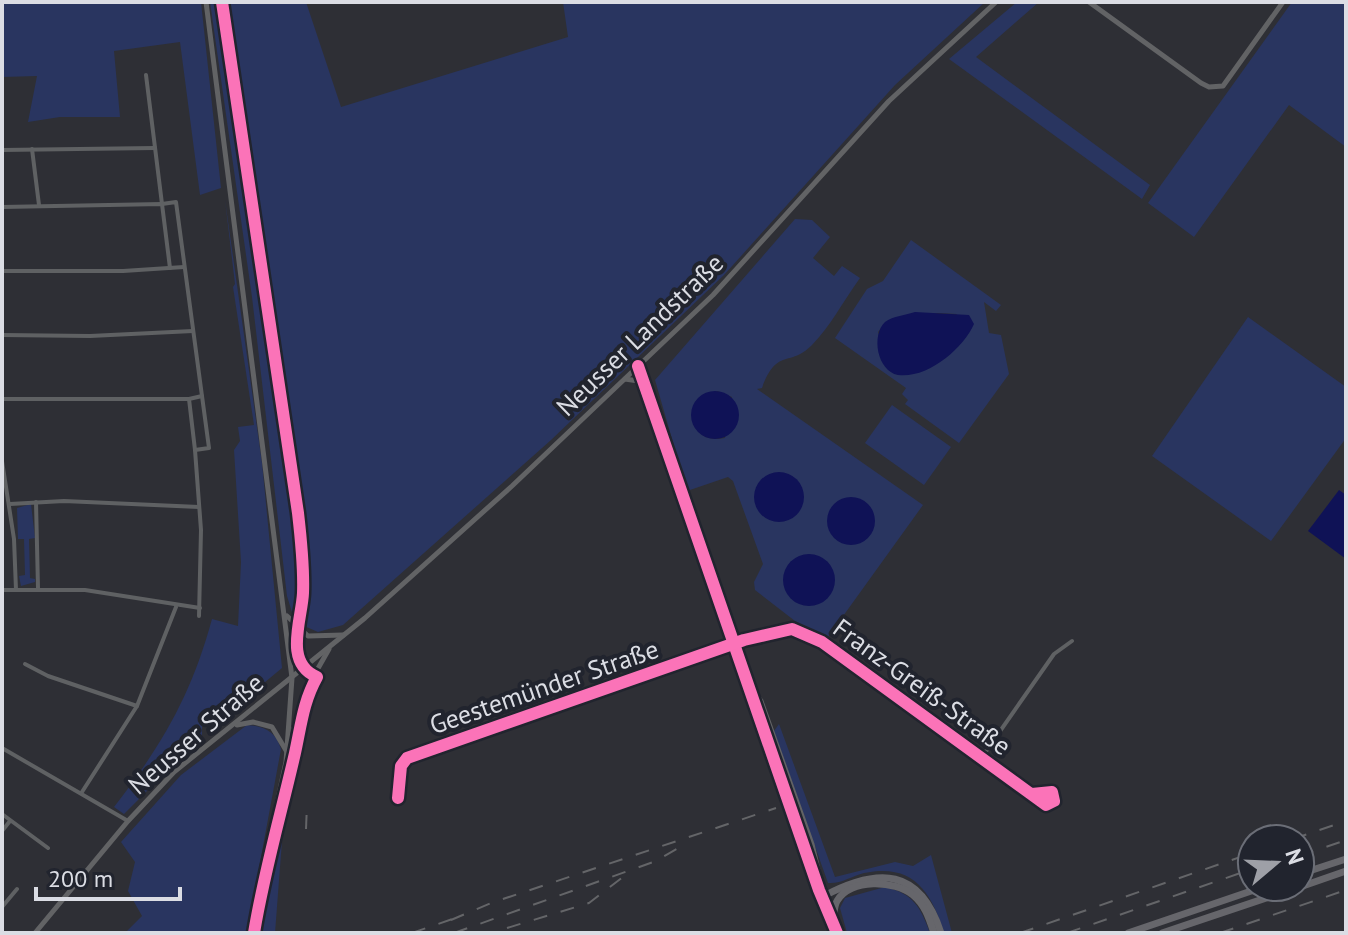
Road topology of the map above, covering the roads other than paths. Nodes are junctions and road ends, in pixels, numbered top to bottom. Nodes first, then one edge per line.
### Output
1 (206, 2) edge
2 (996, 2) edge
3 (1089, 2) edge
4 (1283, 2) edge
5 (146, 75) dead end
6 (155, 148) junction
7 (32, 149) junction
8 (2, 150) edge
9 (162, 204) junction
10 (39, 205) junction
11 (2, 207) edge
12 (184, 267) junction
13 (170, 268) junction
14 (2, 271) edge
15 (193, 331) junction
16 (2, 335) edge
17 (646, 358) junction
18 (638, 366) junction
19 (625, 379) junction
20 (646, 382) junction
21 (202, 396) junction
22 (2, 399) edge
23 (189, 399) junction
24 (195, 450) junction
25 (2, 461) edge
26 (36, 502) junction
27 (10, 504) junction
28 (199, 507) junction
29 (38, 588) junction
30 (2, 590) edge
31 (16, 590) junction
32 (176, 607) junction
33 (200, 608) junction
34 (286, 615) junction
35 (199, 616) dead end
36 (343, 635) junction
37 (1072, 641) dead end
38 (735, 643) junction
39 (331, 645) junction
40 (25, 664) dead end
41 (292, 678) junction
42 (137, 706) junction
43 (234, 726) junction
44 (289, 743) junction
45 (2, 748) edge
46 (288, 753) junction
47 (982, 757) junction
48 (82, 792) junction
49 (1032, 794) junction
50 (398, 798) dead end
51 (2, 814) edge
52 (10, 821) junction
53 (128, 821) junction
54 (2, 831) edge
55 (48, 848) dead end
56 (1346, 859) edge
57 (1316, 869) edge
58 (1346, 871) edge
59 (1316, 881) edge
60 (17, 889) dead end
61 (844, 893) junction
62 (824, 896) junction
63 (1236, 896) edge
64 (1251, 903) edge
65 (2, 907) edge
66 (833, 920) junction
67 (35, 933) edge
68 (249, 933) edge
69 (837, 933) edge
70 (934, 933) edge
71 (941, 933) edge
72 (1128, 933) edge
73 (1162, 933) edge

1 - 34 main road
2 - 17 main road, Neusser Landstraße
3 - 4 main road
5 - 6 street
6 - 7 street
6 - 9 street
7 - 8 street
7 - 10 street
9 - 10 street
9 - 12 street
9 - 13 street
10 - 11 street
12 - 13 street
12 - 15 street
13 - 14 street
15 - 16 street
15 - 21 street
17 - 18 main road, Neusser Landstraße
17 - 20 main road
18 - 19 main road, Neusser Landstraße
18 - 20 main road
19 - 20 main road
19 - 36 main road, Neusser Landstraße
20 - 38 main road
21 - 23 street
21 - 24 street
22 - 23 street
23 - 24 street
24 - 28 street
25 - 27 street
26 - 27 street
26 - 28 street
26 - 29 street
27 - 31 street
28 - 33 street
29 - 31 street
29 - 32 street
30 - 31 street
32 - 33 street
32 - 42 street
33 - 35 street
34 - 36 main road
34 - 41 main road
36 - 39 main road, Neusser Landstraße
37 - 47 street
38 - 47 street, Franz-Greiß-Straße
38 - 50 street, Geestemünder Straße
38 - 62 main road
39 - 41 main road, Neusser Landstraße
39 - 44 main road
40 - 42 street
41 - 43 main road, Neusser Straße
41 - 44 main road
42 - 48 street
43 - 46 main road
43 - 53 main road, Neusser Straße
44 - 46 main road
45 - 48 street
46 - 68 main road
47 - 49 street, Franz-Greiß-Straße
48 - 53 street
49 - 49 street, Franz-Greiß-Straße
51 - 52 street
52 - 54 street
52 - 55 street
53 - 67 main road, Neusser Straße
56 - 57 highway
58 - 59 highway
60 - 65 street
61 - 62 highway
61 - 66 highway
61 - 70 highway
62 - 66 main road
62 - 71 highway
63 - 72 highway
64 - 73 highway
66 - 69 main road

